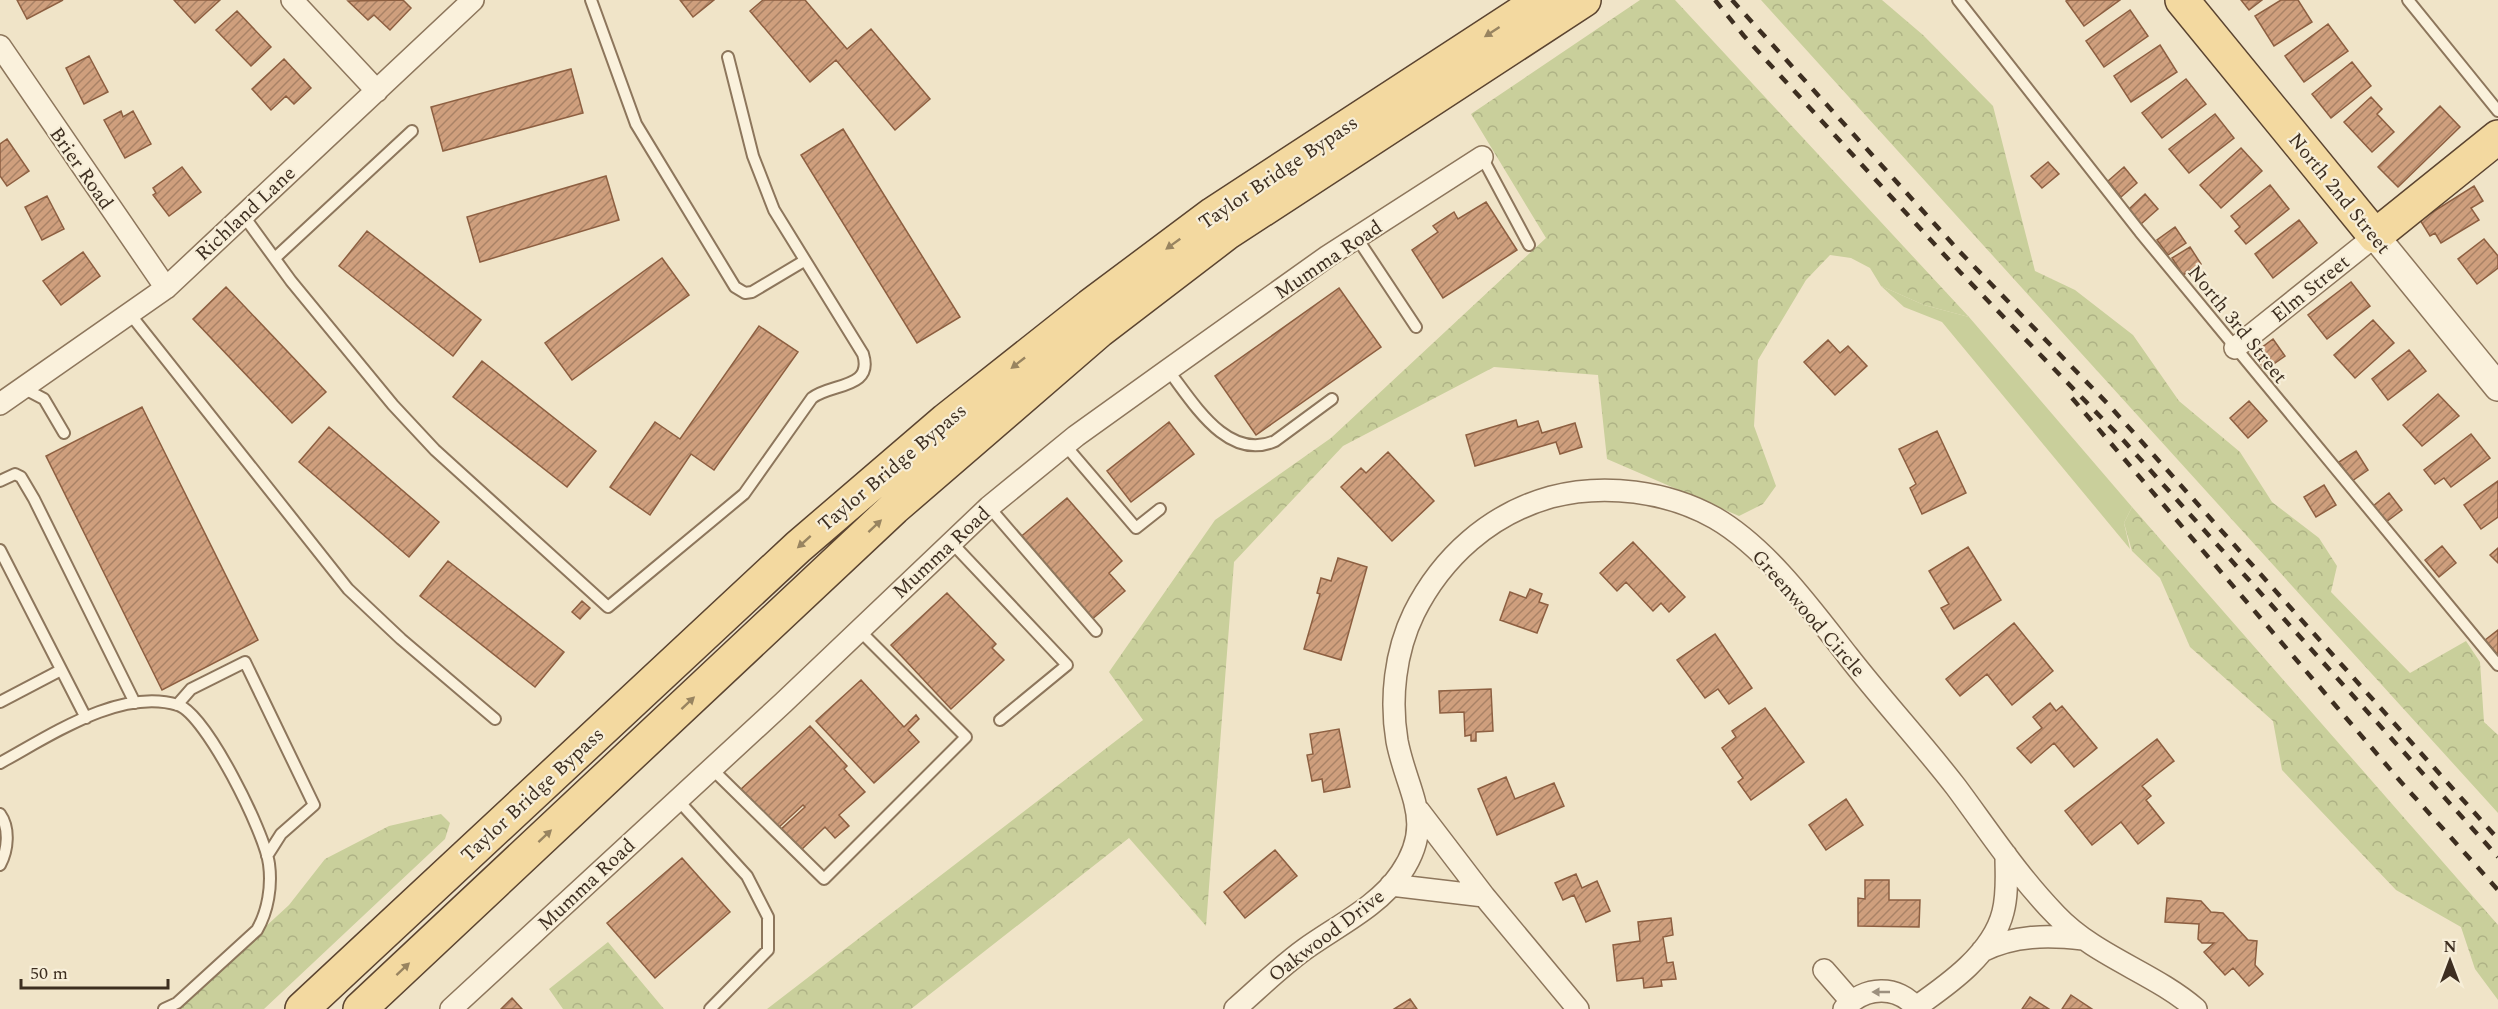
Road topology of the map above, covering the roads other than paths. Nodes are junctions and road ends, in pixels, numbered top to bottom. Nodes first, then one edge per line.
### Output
1 (292, 0) edge
2 (472, 0) edge
3 (591, 0) edge
4 (1541, 0) edge
5 (1584, 0) edge
6 (1958, 0) edge
7 (2182, 0) edge
8 (2408, 0) edge
9 (0, 46) edge
10 (728, 57) dead end
11 (377, 91) junction
12 (2498, 111) edge
13 (412, 131) dead end
14 (2498, 136) edge
15 (1482, 157) joint
16 (243, 215) junction
17 (2375, 236) junction
18 (1357, 238) junction
19 (1529, 245) dead end
20 (275, 258) junction
21 (804, 261) junction
22 (166, 288) junction
23 (130, 314) junction
24 (1416, 327) dead end
25 (2235, 348) junction
26 (1168, 370) junction
27 (2498, 387) edge
28 (23, 388) junction
29 (1332, 399) dead end
30 (0, 404) edge
31 (64, 433) dead end
32 (1065, 446) junction
33 (0, 481) edge
34 (989, 507) junction
35 (1160, 509) dead end
36 (951, 542) junction
37 (0, 550) edge
38 (859, 630) junction
39 (1096, 631) dead end
40 (2498, 665) edge
41 (61, 670) junction
42 (0, 702) edge
43 (135, 703) junction
44 (177, 705) junction
45 (86, 718) junction
46 (495, 719) dead end
47 (1000, 720) dead end
48 (0, 763) edge
49 (711, 768) junction
50 (676, 799) junction
51 (1419, 811) junction
52 (0, 813) edge
53 (2006, 855) junction
54 (267, 856) junction
55 (0, 865) edge
56 (1391, 885) junction
57 (1484, 896) junction
58 (2083, 939) junction
59 (1982, 951) junction
60 (1824, 970) dead end
61 (1848, 1005) edge
62 (1916, 1008) edge
63 (164, 1009) edge
64 (302, 1009) edge
65 (360, 1009) edge
66 (451, 1009) edge
67 (710, 1009) edge
68 (1235, 1009) edge
69 (1578, 1009) edge
70 (2196, 1009) edge

1 - 11 street
2 - 11 street, Richland Lane
3 - 21 lane
4 -> 64 main road, Taylor Bridge Bypass
65 -> 5 main road, Taylor Bridge Bypass
6 - 25 lane, North 3rd Street
7 - 17 main road, North 2nd Street
8 - 12 lane
9 - 22 street, Brier Road
10 - 21 lane
11 - 16 street, Richland Lane
13 - 20 lane
14 - 17 main road, Elm Street
15 - 18 street, Mumma Road
15 - 19 lane
16 - 20 lane
16 - 22 street, Richland Lane
17 - 25 street, Elm Street
17 - 27 street, North 2nd Street
18 - 24 lane
18 - 26 street, Mumma Road
20 - 21 lane
22 - 23 street, Richland Lane
23 - 28 street, Richland Lane
23 - 46 lane
25 - 40 lane, North 3rd Street
26 - 29 lane
26 - 32 street, Mumma Road
28 - 30 street, Richland Lane
28 - 31 lane
32 - 34 street, Mumma Road
32 - 35 lane
33 - 43 lane
34 - 36 street, Mumma Road
34 - 39 lane
36 - 38 street, Mumma Road
36 - 47 lane
37 - 41 lane
38 - 49 street, Mumma Road
38 - 49 lane
41 - 42 lane
41 - 45 lane
43 - 44 lane
43 - 45 lane
44 - 54 lane
44 - 54 lane
45 - 48 lane
49 - 50 street, Mumma Road
50 - 66 street, Mumma Road
50 - 67 lane
51 - 53 street, Greenwood Circle
51 - 56 street, Greenwood Circle
51 - 57 street
52 - 55 lane
53 - 58 street, Greenwood Circle
53 - 59 street
54 - 63 lane
56 - 57 street
56 - 68 street, Oakwood Drive
57 - 69 street
58 - 59 street
58 - 70 street, Greenwood Circle
59 - 62 street
60 - 61 street
62 -> 61 street

